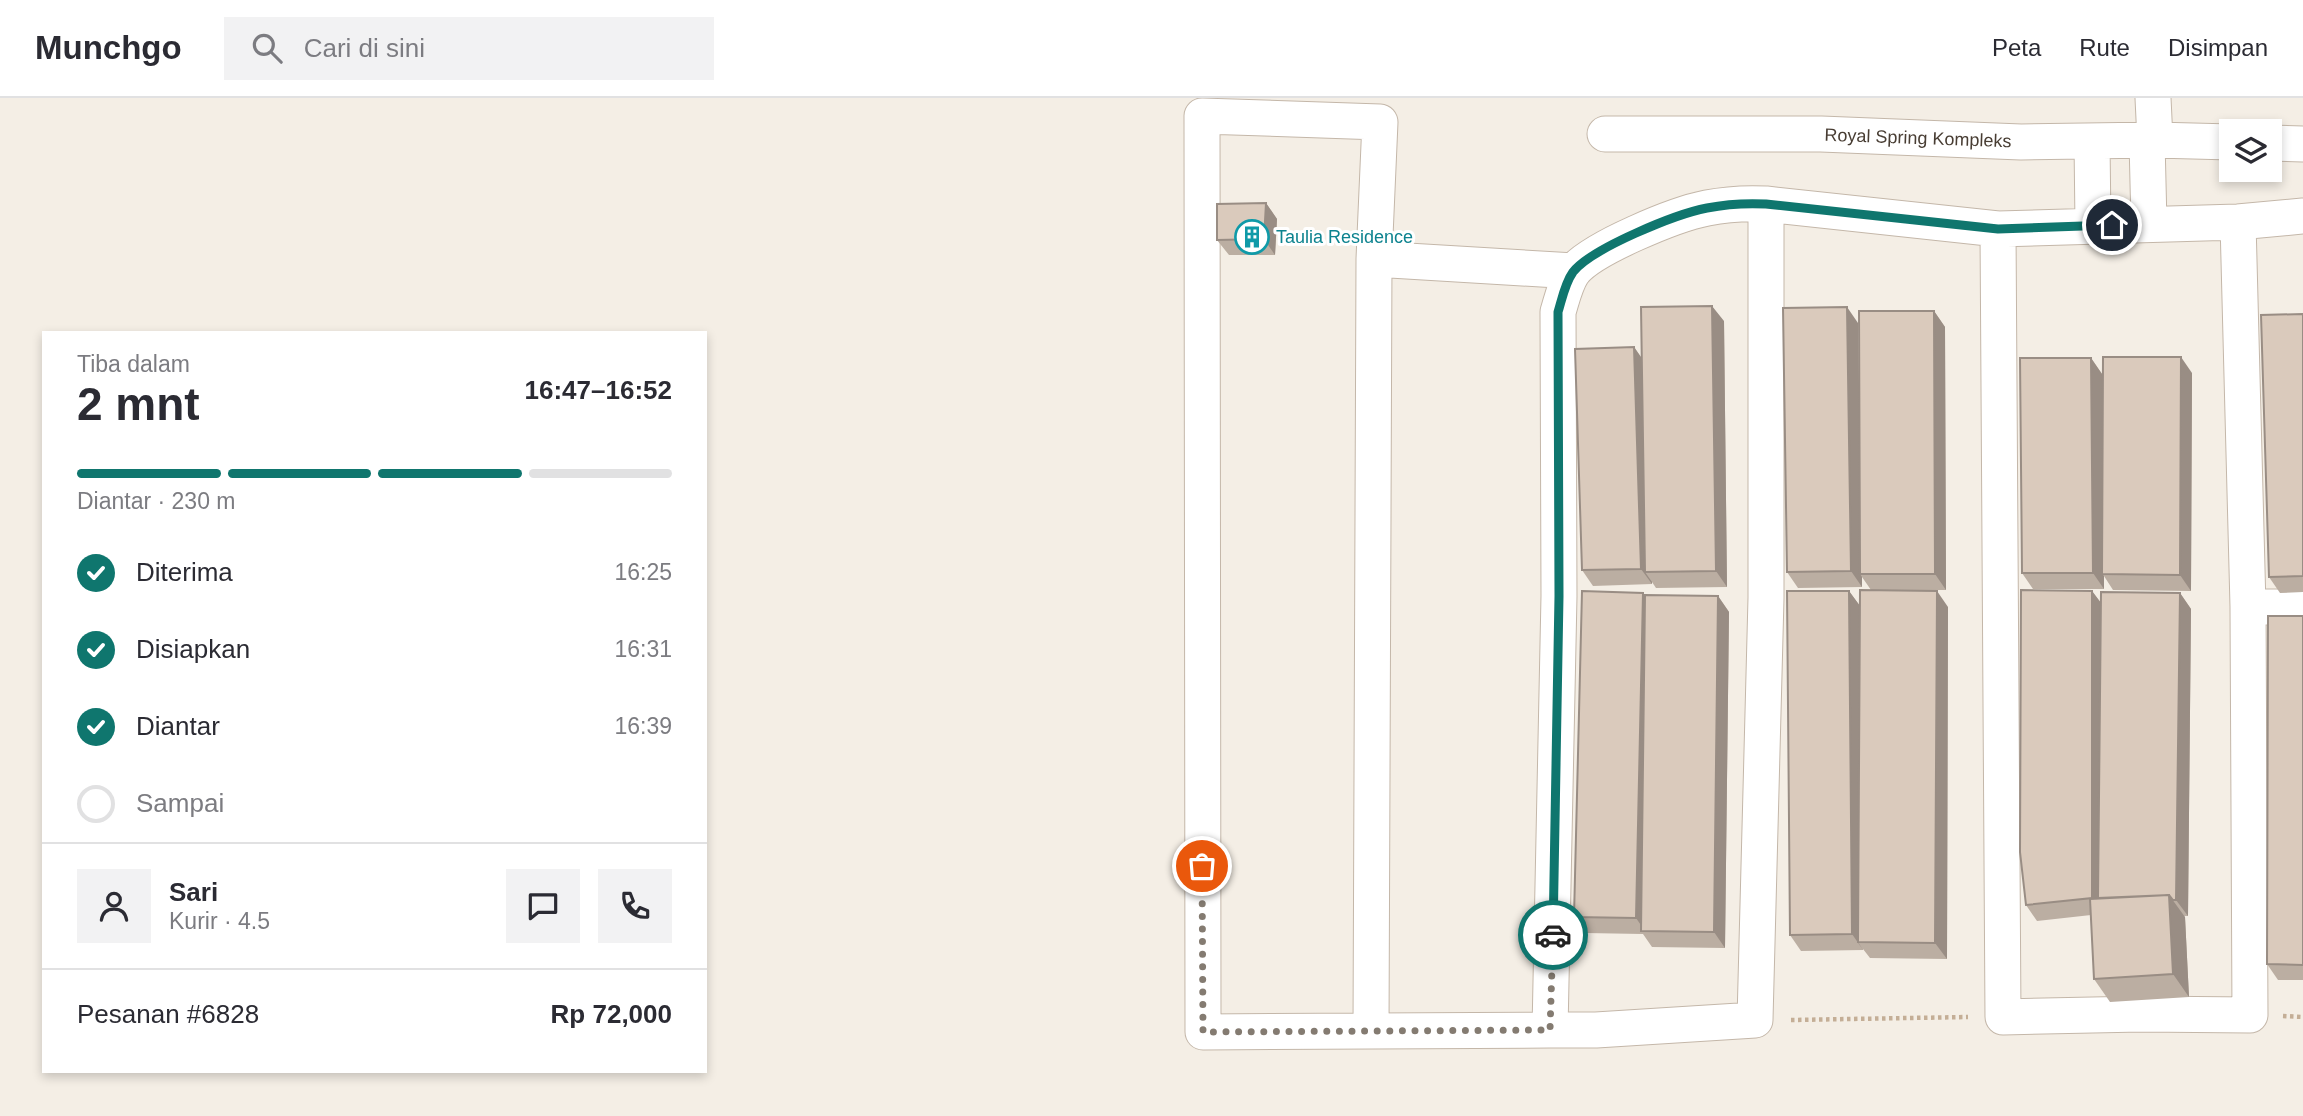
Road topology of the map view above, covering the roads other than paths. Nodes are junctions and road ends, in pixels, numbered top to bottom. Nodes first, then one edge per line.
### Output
1 (2153, 98) edge
2 (1605, 134) dead end
3 (2151, 140) junction
4 (2092, 141) junction
5 (2219, 142) edge
6 (2282, 143) edge
7 (2303, 144) edge
8 (1766, 204) junction
9 (2303, 216) edge
10 (2238, 222) junction
11 (2149, 224) junction
12 (2093, 226) junction
13 (1998, 229) junction
14 (1374, 259) junction
15 (1574, 271) junction
16 (2248, 607) junction
17 (2303, 607) edge
18 (1550, 1030) junction
19 (1371, 1031) junction

1 - 3 street
2 - 4 street, Royal Spring Kompleks
3 - 4 street, Royal Spring Kompleks
3 - 5 street, Royal Spring Kompleks
3 - 11 street
4 - 12 street
6 - 7 street
8 - 13 street
8 - 15 street
8 - 18 street
9 - 10 street
10 - 11 street
10 - 16 street
11 - 12 street
12 - 13 street
13 - 16 street
14 - 15 street
14 - 19 street
14 - 19 street
15 - 18 street
16 - 17 street
18 - 19 street

